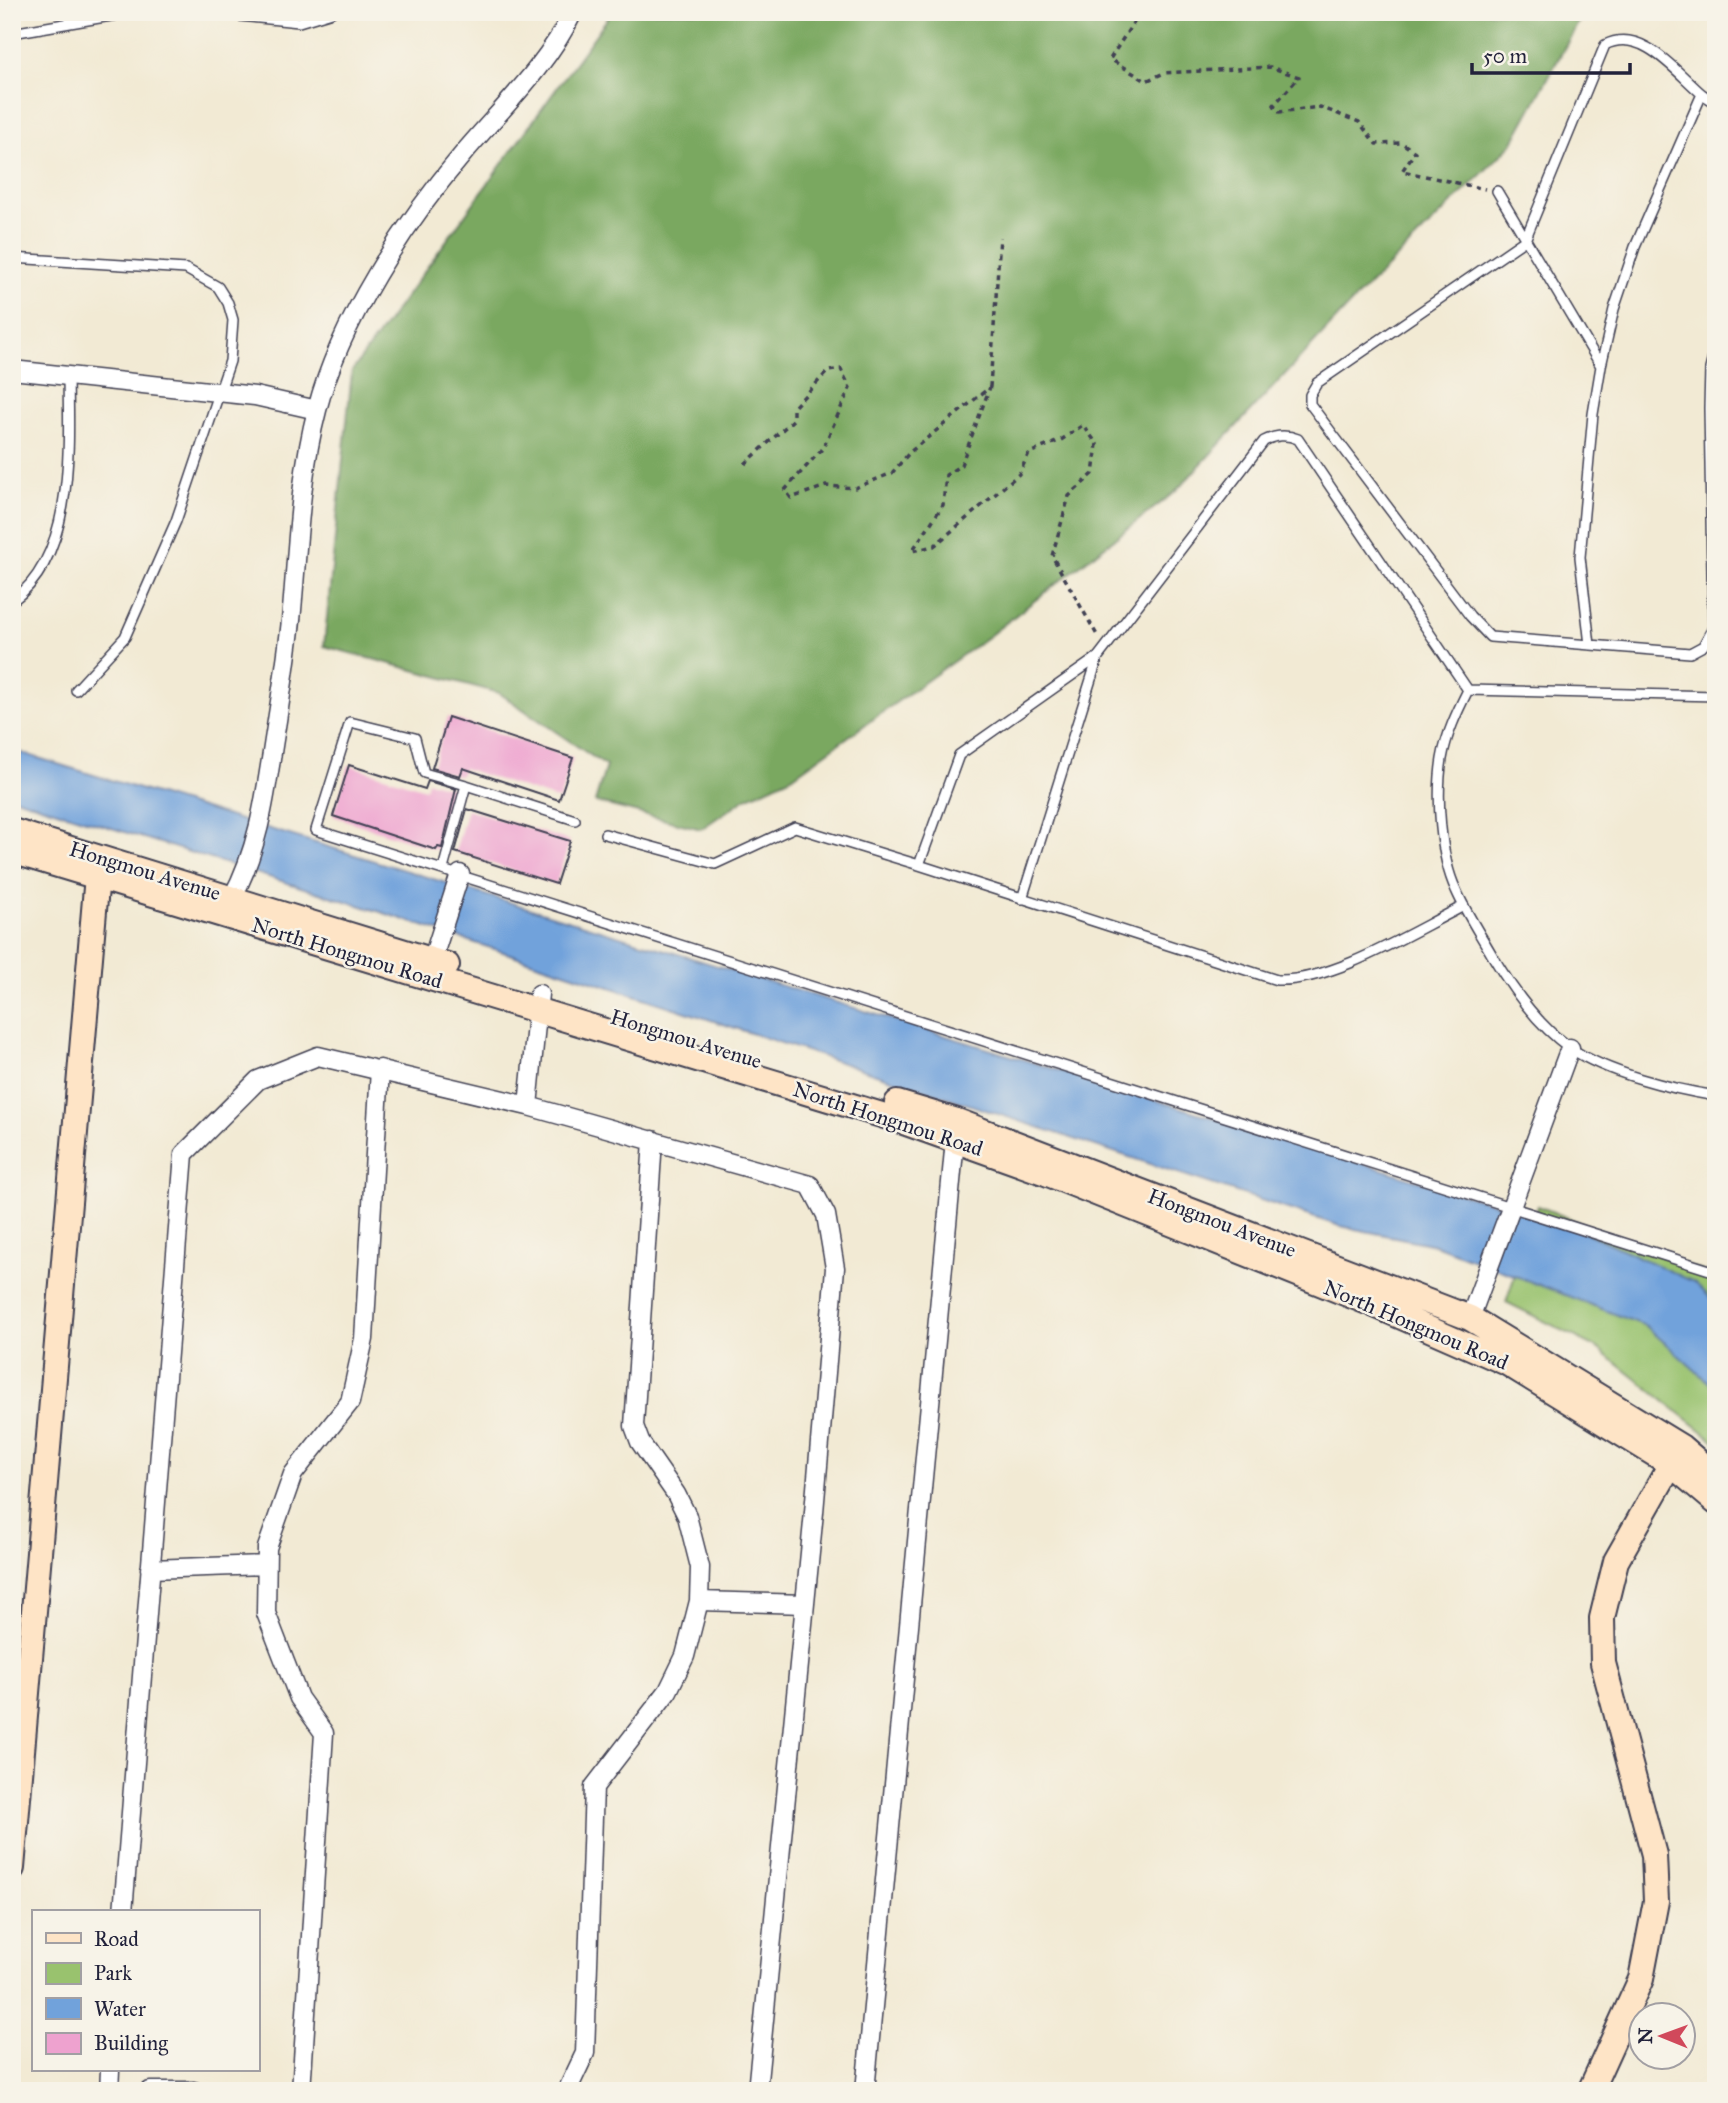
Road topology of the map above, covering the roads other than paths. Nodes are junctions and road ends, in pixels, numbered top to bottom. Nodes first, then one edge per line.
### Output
1 (134, 12) edge
2 (199, 12) edge
3 (332, 12) edge
4 (573, 12) edge
5 (221, 13) edge
6 (12, 33) edge
7 (1702, 94) junction
8 (1716, 103) edge
9 (1497, 191) road end
10 (1525, 240) junction
11 (12, 258) edge
12 (1716, 346) edge
13 (1601, 366) junction
14 (12, 370) edge
15 (68, 378) junction
16 (220, 394) junction
17 (317, 410) junction
18 (12, 601) edge
19 (1590, 645) junction
20 (1098, 657) junction
21 (76, 690) dead end
22 (1468, 690) junction
23 (1716, 696) edge
24 (466, 785) junction
25 (575, 820) dead end
26 (12, 831) edge
27 (604, 834) dead end
28 (12, 851) edge
29 (919, 865) junction
30 (97, 867) junction
31 (452, 871) junction
32 (232, 898) junction
33 (1022, 899) junction
34 (1464, 906) junction
35 (430, 969) junction
36 (538, 1002) junction
37 (1570, 1048) junction
38 (380, 1069) junction
39 (1716, 1096) edge
40 (528, 1106) junction
41 (956, 1131) junction
42 (653, 1140) junction
43 (1511, 1207) junction
44 (1716, 1272) edge
45 (1470, 1318) junction
46 (1676, 1455) junction
47 (1716, 1477) edge
48 (1716, 1502) edge
49 (266, 1565) junction
50 (150, 1569) junction
51 (699, 1601) junction
52 (805, 1604) junction
53 (12, 1868) edge
54 (123, 1910) edge
55 (110, 2072) edge
56 (109, 2091) edge
57 (150, 2091) edge
58 (194, 2091) edge
59 (301, 2091) edge
60 (567, 2091) edge
61 (757, 2091) edge
62 (865, 2091) edge
63 (1590, 2091) edge

1 - 6 lane
2 - 5 lane
3 - 5 lane
4 - 17 street
7 - 8 lane
7 - 10 lane
7 - 13 lane
9 - 10 lane
10 - 13 lane
10 - 19 lane
11 - 16 lane
12 - 19 lane
13 - 19 lane
14 - 15 street
15 - 16 street
15 - 18 lane
16 - 17 street
16 - 21 lane
17 - 32 street
20 - 22 lane
20 - 29 lane
20 - 33 lane
22 - 23 lane
22 - 34 lane
24 - 25 lane
24 - 31 lane
24 - 31 lane
26 - 30 main road, Hongmou Avenue
27 - 29 lane
28 - 30 main road, North Hongmou Road
29 - 33 lane
30 - 32 main road, Hongmou Avenue
30 - 35 main road, North Hongmou Road
30 - 53 main road
31 - 35 street
31 - 43 lane
32 - 35 main road, Hongmou Avenue
33 - 34 lane
34 - 37 lane
35 - 36 main road, Hongmou Avenue
36 - 40 street
36 - 41 main road, Hongmou Avenue
37 - 39 lane
37 - 43 street
38 - 40 street
38 - 49 street
38 - 50 street
40 - 42 street
41 - 45 main road, Hongmou Avenue
41 - 46 main road, North Hongmou Road
41 - 62 street
42 - 51 street
42 - 52 street
43 - 44 lane
43 - 45 street
45 - 46 main road, Hongmou Avenue
46 - 47 main road, Hongmou Avenue
46 - 48 main road, North Hongmou Road
46 - 63 main road
49 - 50 street
49 - 59 street
50 - 54 street
51 - 52 street
51 - 60 street
52 - 61 street
55 - 56 street
57 - 58 street

